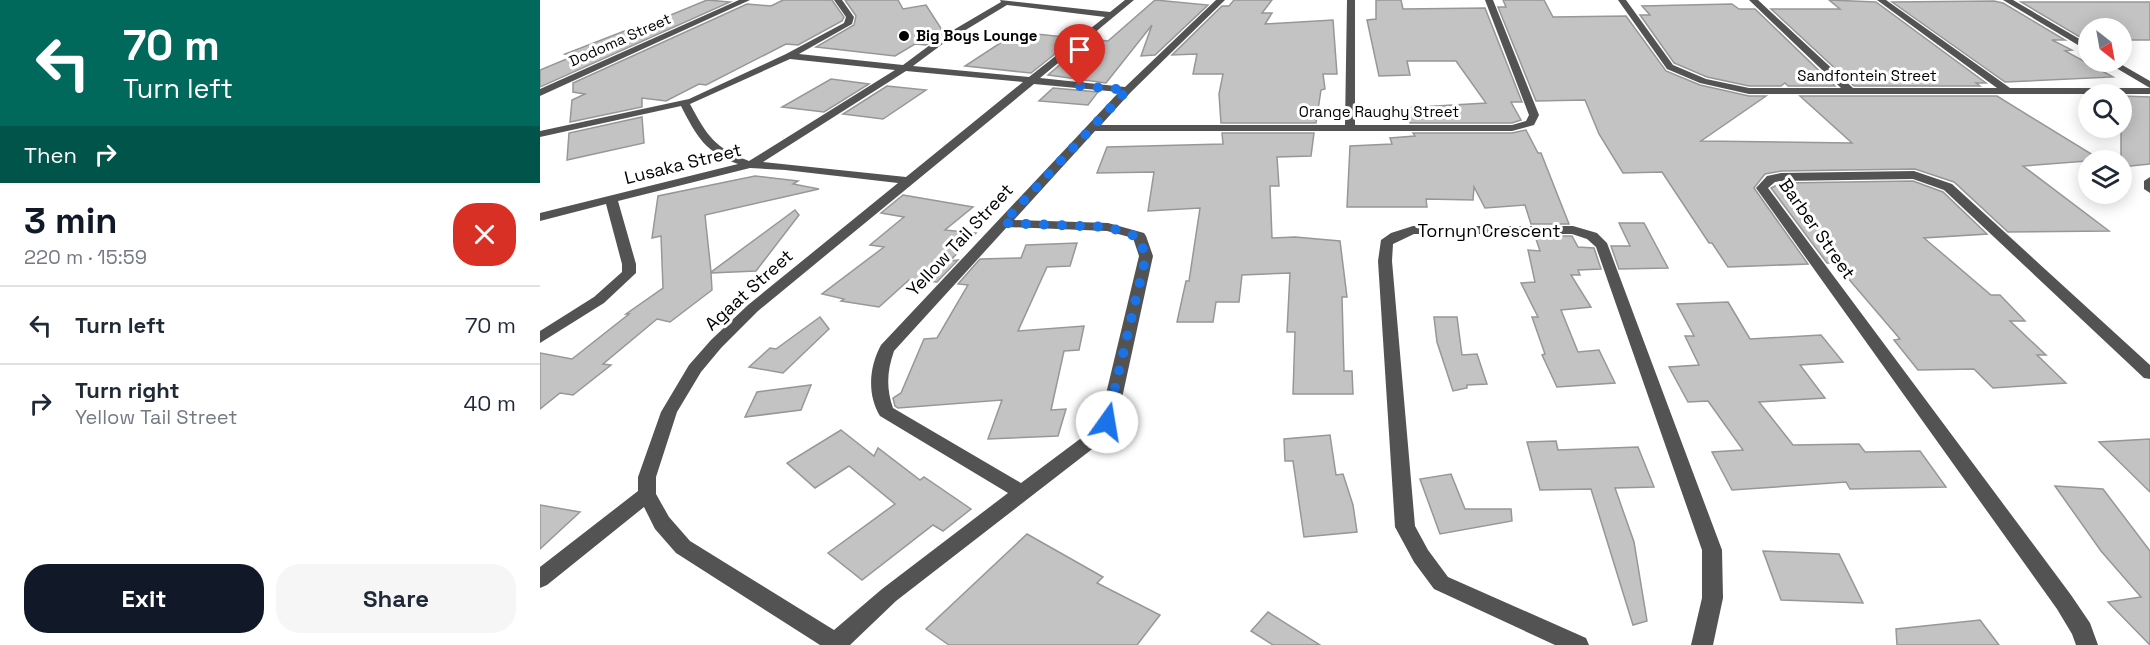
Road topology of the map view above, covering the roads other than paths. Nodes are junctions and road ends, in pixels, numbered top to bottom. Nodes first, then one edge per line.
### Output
1 (746, 0) edge
2 (838, 0) edge
3 (1130, 0) edge
4 (1221, 0) edge
5 (1351, 0) edge
6 (1489, 0) edge
7 (1622, 0) edge
8 (1753, 0) edge
9 (1881, 0) edge
10 (2007, 0) edge
11 (1005, 1) edge
12 (1113, 15) junction
13 (2078, 42) edge
14 (789, 56) junction
15 (904, 68) junction
16 (2128, 72) edge
17 (1032, 81) junction
18 (2150, 85) edge
19 (1127, 90) junction
20 (1850, 91) junction
21 (2008, 91) junction
22 (2150, 91) edge
23 (540, 93) edge
24 (685, 104) junction
25 (1350, 127) junction
26 (1094, 128) junction
27 (540, 134) edge
28 (750, 165) junction
29 (908, 180) junction
30 (2150, 181) edge
31 (2150, 189) edge
32 (611, 200) junction
33 (540, 217) edge
34 (1003, 223) junction
35 (540, 338) edge
36 (2150, 374) edge
37 (1022, 492) junction
38 (647, 494) junction
39 (540, 579) edge
40 (835, 644) edge
41 (1578, 645) edge
42 (1702, 645) edge
43 (2087, 645) edge

1 - 23 street, Dodoma Street
2 - 14 street
3 - 12 street, Agaat Street
4 - 19 street, Yellow Tail Street
5 - 25 street
6 - 25 street, Orange Raughy Street
7 - 20 street, Sandfontein Street
8 - 20 street
9 - 21 street
10 - 13 street
11 - 12 street
11 - 15 street
12 - 17 street, Agaat Street
14 - 15 street
14 - 24 street
15 - 17 street
15 - 28 street
16 - 18 street
17 - 19 street
17 - 29 street, Agaat Street
19 - 26 street, Yellow Tail Street
20 - 21 street, Sandfontein Street
21 - 22 street, Sandfontein Street
24 - 27 street
24 - 28 street
25 - 26 street, Orange Raughy Street
26 - 34 street, Yellow Tail Street
28 - 29 street, Lusaka Street
28 - 32 street, Lusaka Street
29 - 38 street, Agaat Street
30 - 31 street
32 - 33 street, Lusaka Street
32 - 35 street
34 - 37 street, Yellow Tail Street
34 - 37 street
36 - 43 street, Barber Street
37 - 40 street
38 - 39 street
38 - 40 street
41 - 42 street, Tornyn Crescent

